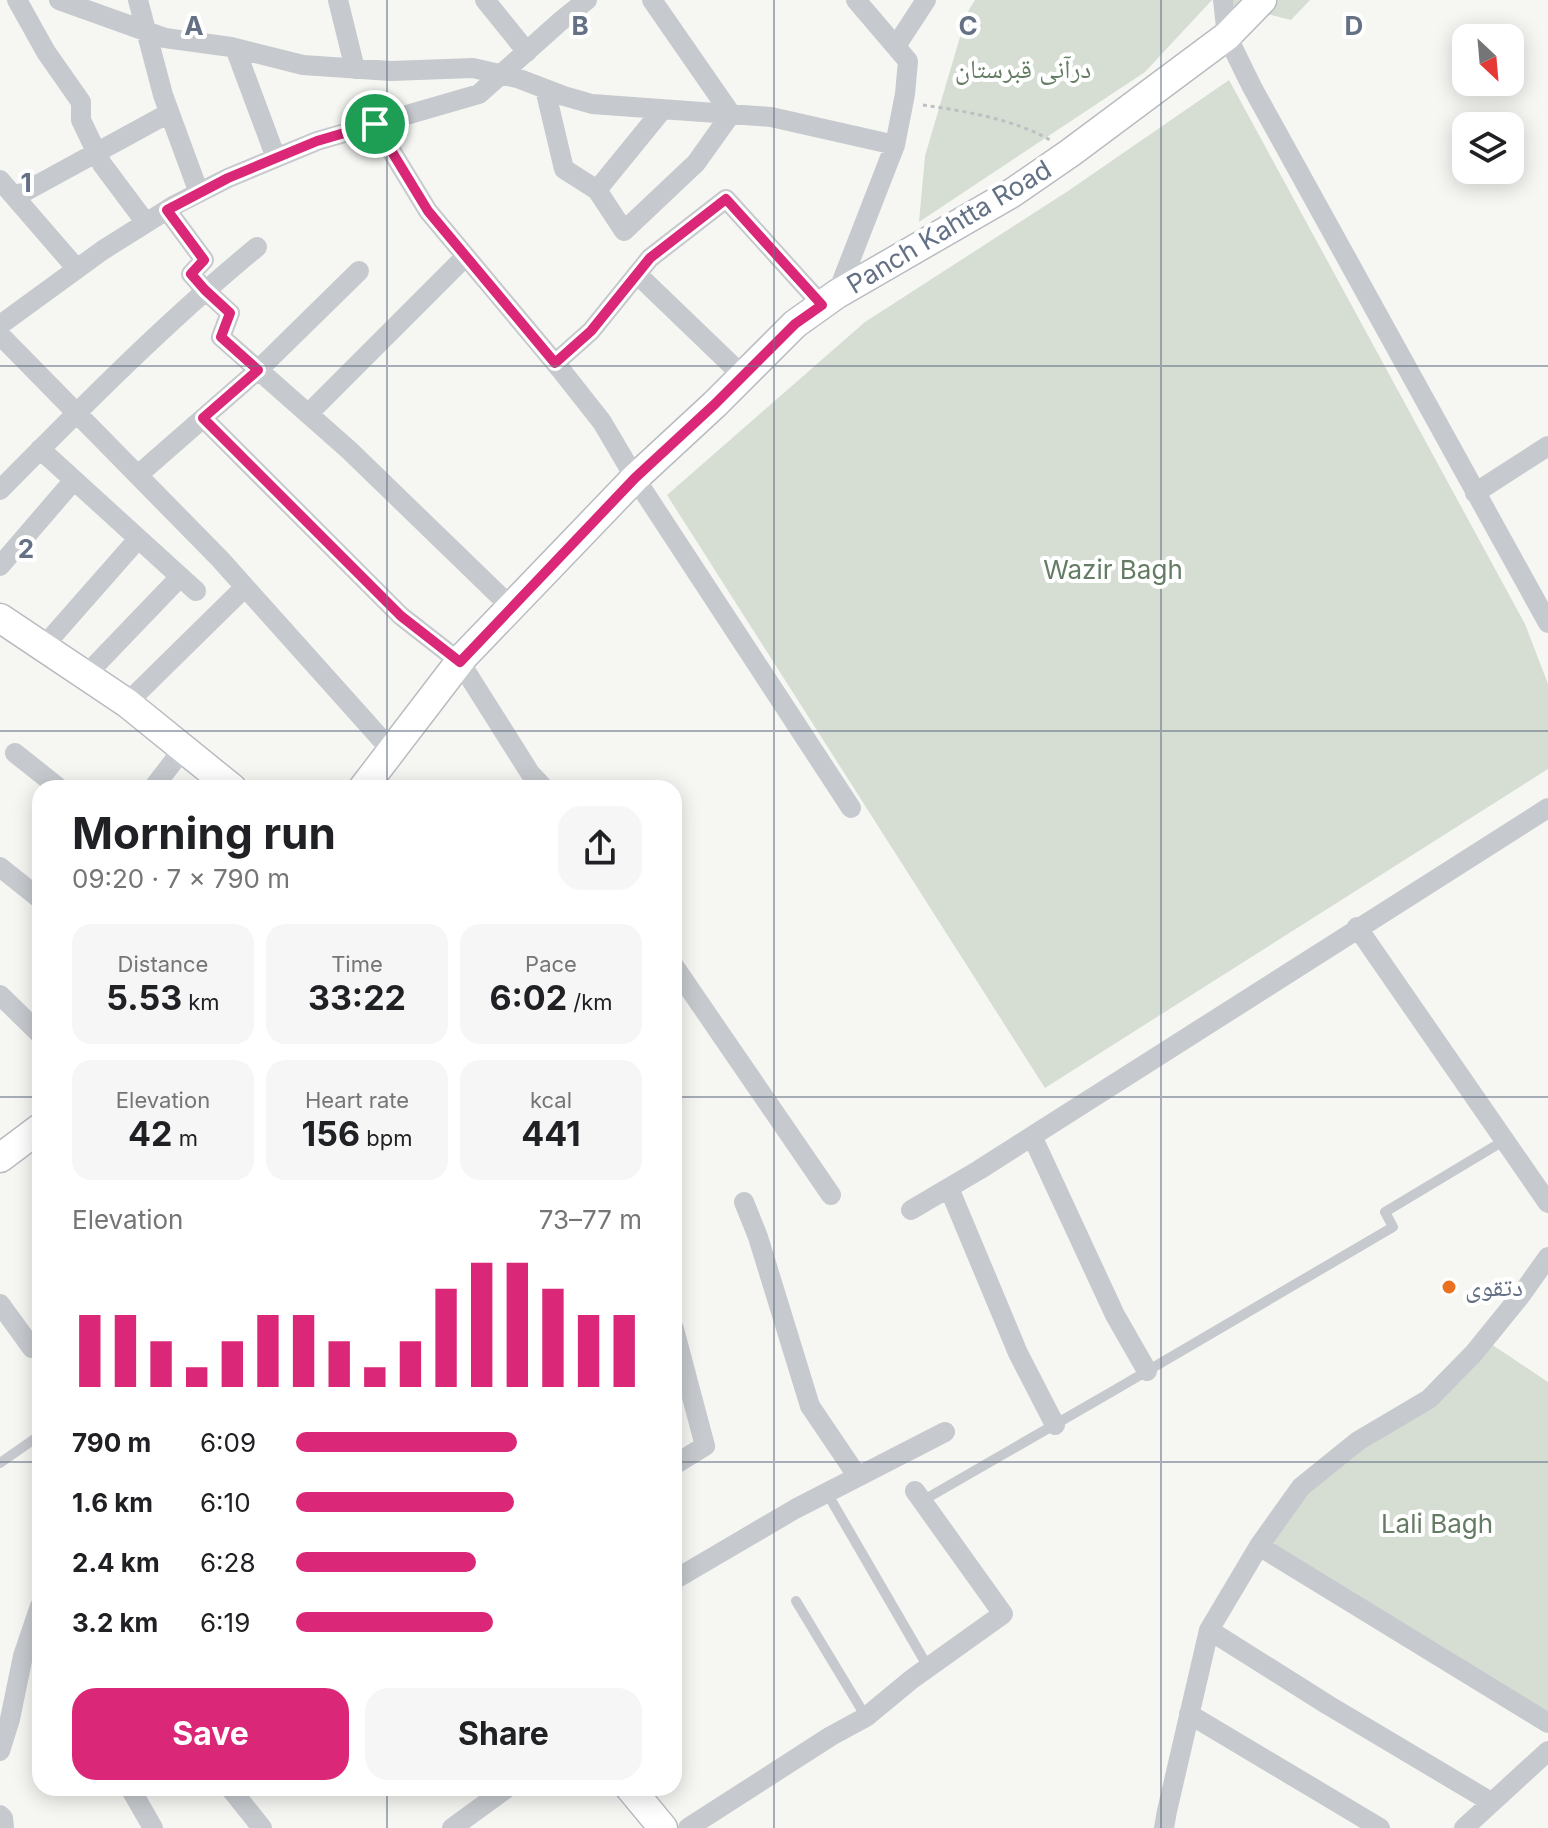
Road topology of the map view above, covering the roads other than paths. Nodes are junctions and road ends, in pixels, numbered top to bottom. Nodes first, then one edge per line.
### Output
1 (17, 0) edge
2 (59, 0) edge
3 (138, 0) edge
4 (338, 0) edge
5 (485, 0) edge
6 (587, 0) edge
7 (652, 0) edge
8 (856, 0) edge
9 (926, 0) edge
10 (1223, 0) edge
11 (1262, 0) edge
12 (84, 5) edge
13 (147, 31) junction
14 (1227, 36) junction
15 (896, 46) junction
16 (235, 48) junction
17 (527, 52) junction
18 (355, 69) junction
19 (502, 75) junction
20 (545, 89) junction
21 (663, 109) junction
22 (169, 113) junction
23 (731, 114) junction
24 (375, 124) junction
25 (895, 145) junction
26 (96, 152) junction
27 (276, 158) junction
28 (0, 180) edge
29 (597, 190) junction
30 (199, 193) junction
31 (15, 197) junction
32 (167, 210) junction
33 (146, 223) junction
34 (257, 247) dead end
35 (466, 256) junction
36 (77, 269) junction
37 (359, 271) dead end
38 (637, 274) junction
39 (205, 290) junction
40 (830, 300) junction
41 (2, 321) edge
42 (555, 363) junction
43 (258, 370) junction
44 (743, 376) junction
45 (77, 413) junction
46 (308, 414) junction
47 (203, 418) junction
48 (1548, 446) edge
49 (40, 449) junction
50 (138, 475) junction
51 (635, 478) junction
52 (74, 480) junction
53 (0, 490) edge
54 (1475, 493) junction
55 (138, 539) junction
56 (0, 566) edge
57 (180, 577) junction
58 (245, 587) junction
59 (196, 591) dead end
60 (511, 607) junction
61 (0, 618) edge
62 (1548, 623) edge
63 (43, 647) junction
64 (460, 662) junction
65 (85, 676) junction
66 (127, 703) junction
67 (183, 749) junction
68 (391, 750) junction
69 (15, 753) dead end
70 (49, 780) edge
71 (159, 780) edge
72 (222, 780) edge
73 (369, 780) edge
74 (537, 780) edge
75 (851, 808) dead end
76 (1548, 808) edge
77 (0, 867) edge
78 (32, 893) edge
79 (1357, 927) junction
80 (682, 978) edge
81 (0, 995) edge
82 (32, 1026) edge
83 (32, 1134) edge
84 (1032, 1136) junction
85 (1505, 1140) junction
86 (0, 1158) edge
87 (949, 1188) junction
88 (831, 1195) dead end
89 (744, 1202) dead end
90 (1548, 1203) edge
91 (911, 1210) dead end
92 (1548, 1257) edge
93 (0, 1304) edge
94 (7, 1327) edge
95 (32, 1348) dead end
96 (682, 1359) edge
97 (1147, 1371) junction
98 (1055, 1425) junction
99 (945, 1432) dead end
100 (32, 1441) edge
101 (682, 1460) edge
102 (0, 1463) edge
103 (858, 1477) junction
104 (827, 1493) junction
105 (919, 1496) joint
106 (1259, 1546) junction
107 (682, 1575) edge
108 (796, 1601) dead end
109 (1209, 1630) junction
110 (32, 1645) edge
111 (928, 1667) junction
112 (1189, 1714) junction
113 (866, 1717) junction
114 (1548, 1723) edge
115 (0, 1751) edge
116 (1548, 1751) edge
117 (135, 1796) edge
118 (236, 1796) edge
119 (496, 1796) edge
120 (637, 1796) edge
121 (1491, 1802) junction
122 (0, 1815) edge
123 (1355, 1821) edge
124 (4, 1828) edge
125 (153, 1828) edge
126 (262, 1828) edge
127 (452, 1828) edge
128 (663, 1828) edge
129 (688, 1828) edge
130 (1164, 1828) edge
131 (1380, 1828) edge
132 (1464, 1828) edge

1 - 26 street
2 - 12 street
3 - 13 street
4 - 18 street
5 - 17 street
6 - 17 street
7 - 23 street
8 - 15 street
9 - 15 street
10 - 14 street
11 - 14 street, Panch Kahtta Road
12 - 13 street
13 - 16 street
13 - 22 street
14 - 40 street, Panch Kahtta Road
14 - 54 street
15 - 25 street
16 - 18 street
16 - 27 street
17 - 19 street
18 - 19 street
19 - 20 street
19 - 24 street
20 - 21 street
20 - 29 street
21 - 23 street
21 - 29 street
22 - 26 street
22 - 30 street
23 - 25 street
23 - 29 street
24 - 27 street
24 - 35 street
25 - 40 street
26 - 31 street
26 - 33 street
27 - 30 street
28 - 31 street
30 - 32 street
31 - 36 street
32 - 33 street
32 - 39 street
33 - 36 street
34 - 39 street
35 - 42 street
35 - 46 street
36 - 41 street
37 - 43 street
38 - 40 street
38 - 42 street
38 - 44 street
39 - 43 street
39 - 45 street
40 - 44 street, Panch Kahtta Road
41 - 45 street
42 - 51 street
43 - 46 street
43 - 47 street
44 - 51 street, Panch Kahtta Road
45 - 49 street
45 - 50 street
46 - 60 street
47 - 50 street
47 - 64 street
48 - 54 street
49 - 52 street
49 - 53 street
50 - 58 street
51 - 60 street, Panch Kahtta Road
51 - 75 street
52 - 55 street
52 - 56 street
54 - 62 street
55 - 57 street
55 - 63 street
57 - 59 street
57 - 65 street
58 - 66 street
58 - 68 street
60 - 64 street, Panch Kahtta Road
61 - 63 street
63 - 65 street
64 - 68 street, Panch Kahtta Road
64 - 74 street
65 - 66 street
66 - 67 street
67 - 71 street
67 - 72 street
68 - 73 street, Panch Kahtta Road
69 - 70 street
76 - 79 street
77 - 78 street
79 - 84 street
79 - 85 street
80 - 88 street
81 - 82 street
83 - 86 street
84 - 87 street
84 - 97 street
85 - 90 street
85 - 97 lane
87 - 91 street
87 - 98 street
89 - 103 street
92 - 106 street
93 - 94 street
94 - 95 street
96 - 101 street
97 - 98 lane
98 - 105 lane
99 - 103 street
100 - 102 lane
103 - 104 street
104 - 107 street
104 - 111 lane
105 - 111 street
106 - 109 street
106 - 114 street
108 - 113 lane
109 - 112 street
109 - 121 street
110 - 115 street
111 - 113 street
112 - 123 street
112 - 130 street
113 - 129 street
116 - 121 street
117 - 125 street
118 - 126 street
119 - 127 street
120 - 128 street
121 - 132 street
122 - 124 street
123 - 131 street

